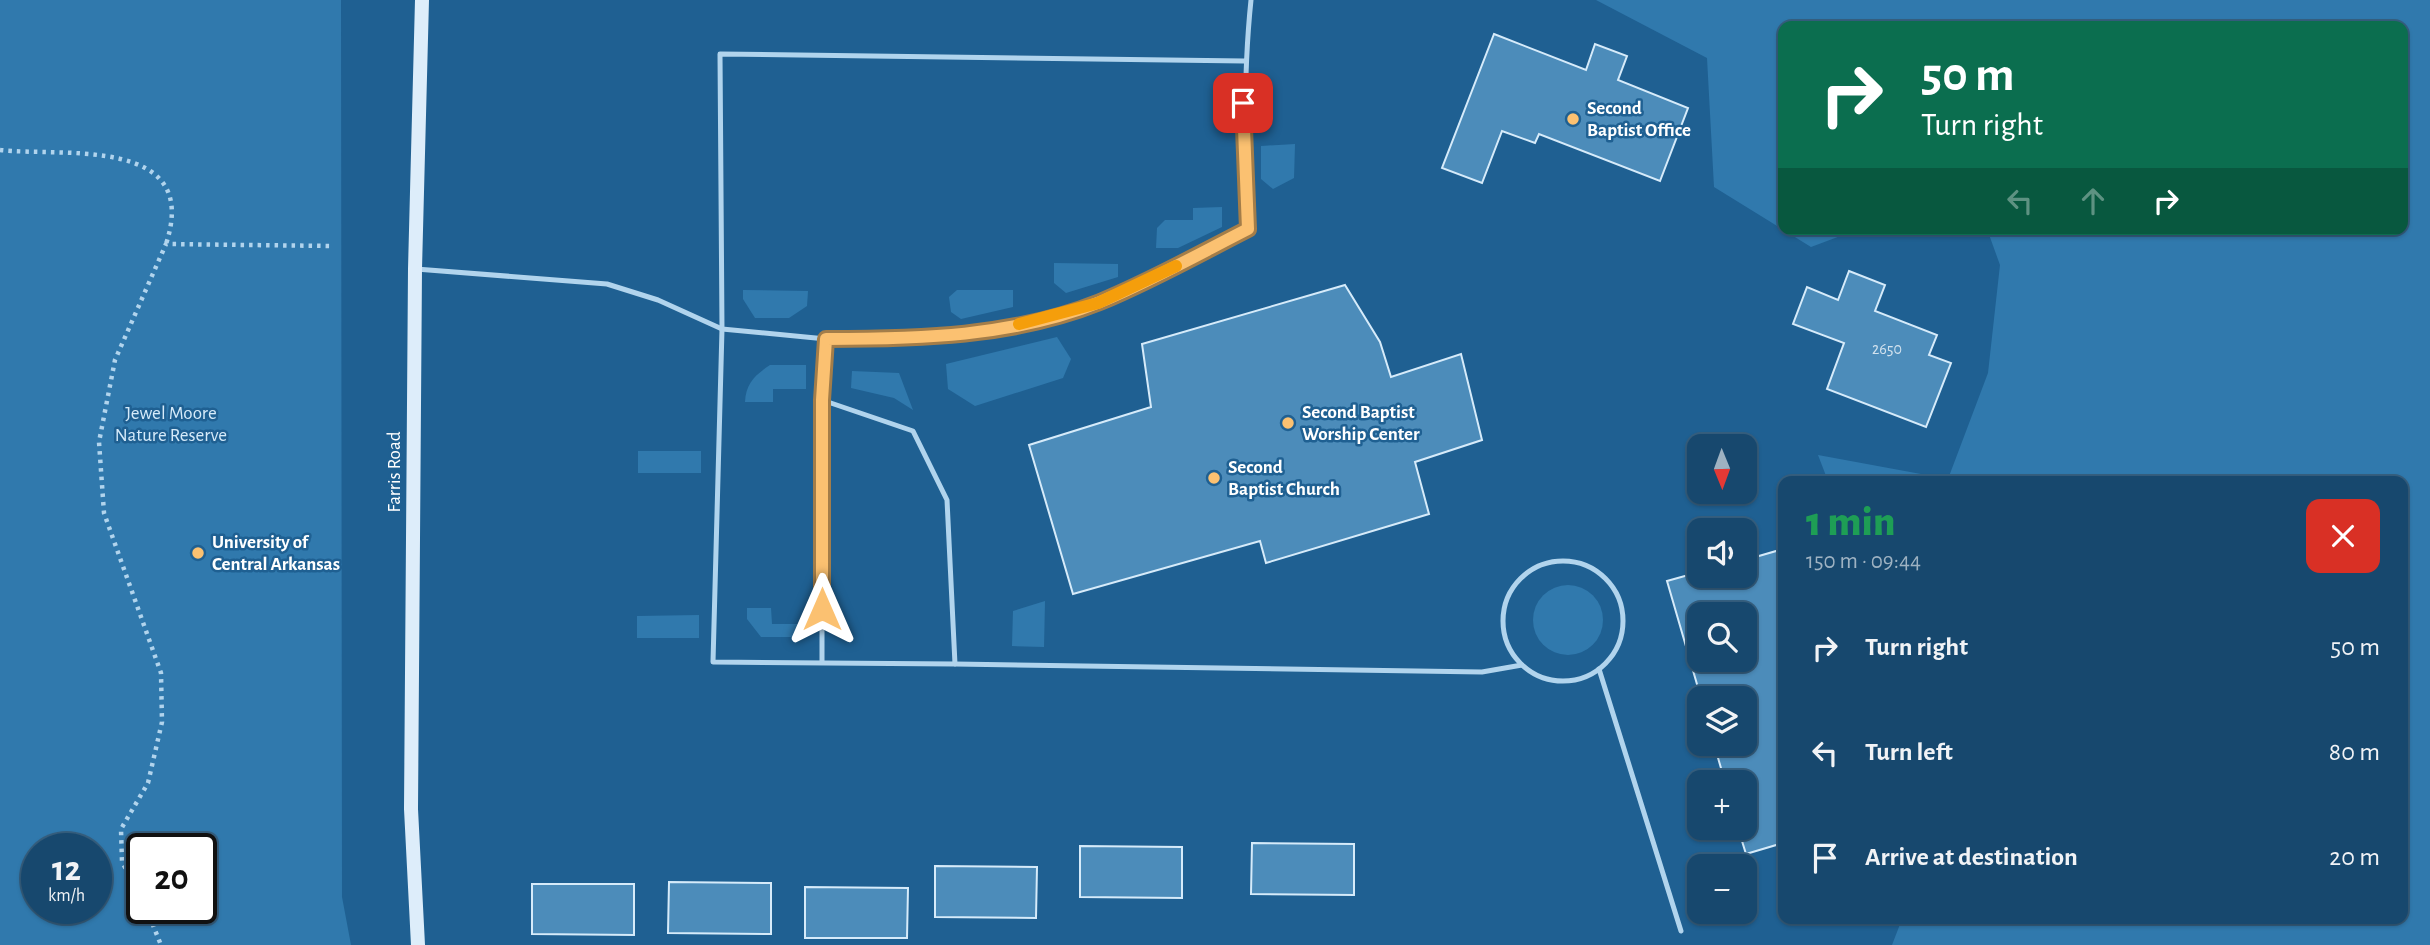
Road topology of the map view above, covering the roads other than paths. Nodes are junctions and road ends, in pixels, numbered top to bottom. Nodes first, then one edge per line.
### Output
1 (422, 0) edge
2 (1251, 0) edge
3 (1244, 61) junction
4 (415, 269) junction
5 (722, 329) junction
6 (826, 339) junction
7 (822, 400) junction
8 (822, 662) junction
9 (955, 664) junction
10 (1522, 665) junction
11 (1599, 670) junction
12 (1681, 931) dead end
13 (418, 945) edge

1 - 4 street, Farris Road
2 - 3 lane
3 - 5 lane
3 - 6 lane
4 - 5 lane
4 - 13 street, Farris Road
5 - 6 lane
5 - 8 lane
6 - 7 lane
7 - 8 lane
7 - 9 lane
8 - 9 lane
9 - 10 lane
10 - 11 lane
10 - 11 lane
11 - 12 lane

